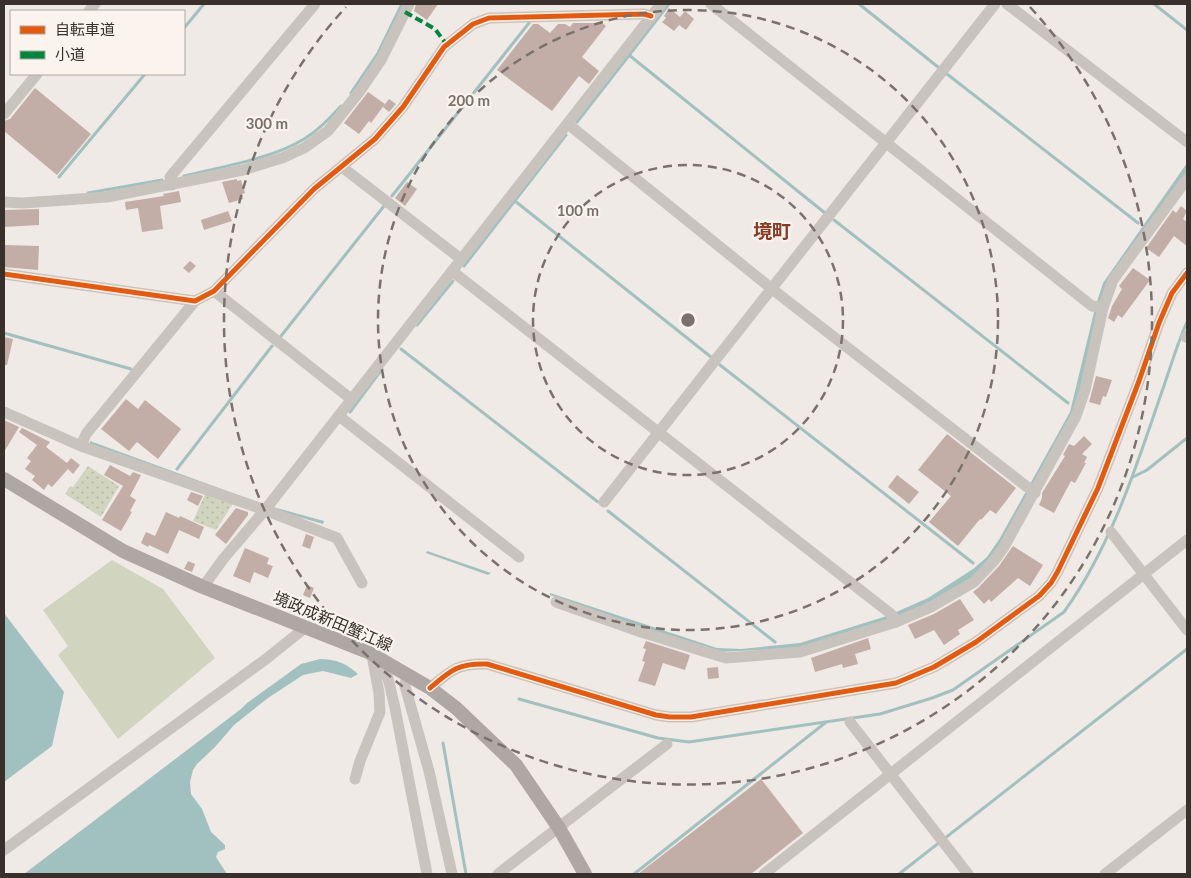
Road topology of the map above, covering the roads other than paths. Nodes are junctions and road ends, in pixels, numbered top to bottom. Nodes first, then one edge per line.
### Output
1 (315, 4) edge
2 (409, 4) edge
3 (661, 4) edge
4 (711, 4) edge
5 (995, 4) edge
6 (1008, 4) edge
7 (651, 16) junction
8 (36, 75) edge
9 (4, 114) edge
10 (568, 124) junction
11 (1187, 142) edge
12 (886, 143) junction
13 (342, 167) junction
14 (1187, 179) edge
15 (172, 185) junction
16 (4, 202) edge
17 (461, 259) junction
18 (452, 271) junction
19 (1187, 273) edge
20 (4, 274) edge
21 (772, 289) junction
22 (214, 291) junction
23 (195, 301) junction
24 (1099, 307) junction
25 (352, 399) junction
26 (4, 412) edge
27 (339, 416) junction
28 (659, 433) junction
29 (81, 446) junction
30 (4, 478) edge
31 (1032, 490) junction
32 (604, 502) dead end
33 (265, 510) junction
34 (1111, 532) dead end
35 (1187, 540) edge
36 (518, 557) dead end
37 (1144, 574) junction
38 (362, 583) dead end
39 (203, 586) junction
40 (556, 602) dead end
41 (893, 618) junction
42 (306, 627) junction
43 (1187, 630) edge
44 (372, 655) junction
45 (407, 674) junction
46 (430, 688) junction
47 (850, 722) dead end
48 (667, 744) dead end
49 (891, 775) junction
50 (355, 778) dead end
51 (1187, 810) edge
52 (559, 828) junction
53 (4, 850) edge
54 (427, 874) edge
55 (452, 874) edge
56 (498, 874) edge
57 (586, 874) edge
58 (764, 874) edge
59 (968, 874) edge
60 (1104, 874) edge

1 - 15 street
2 - 15 street
3 - 7 street
4 - 12 street
5 - 12 street
6 - 11 street
7 - 10 street
7 - 13 street
8 - 9 street
10 - 17 street
10 - 21 street
12 - 21 street
12 - 24 street
13 - 17 street
13 - 22 street
14 - 24 street
15 - 16 street
17 - 18 street
18 - 25 street
18 - 28 street
19 - 46 street
20 - 23 street
21 - 28 street
21 - 31 street
22 - 23 street
22 - 25 street
23 - 29 street
24 - 31 street
25 - 27 street
26 - 29 street
27 - 33 street
27 - 36 street
28 - 32 street
28 - 41 street
29 - 33 street
30 - 39 main road, 境政成新田蟹江線
31 - 41 street
33 - 38 street
33 - 39 street
34 - 37 street
35 - 37 street
37 - 43 street
37 - 49 street
39 - 42 main road, 境政成新田蟹江線
40 - 41 street
42 - 44 main road, 境政成新田蟹江線
42 - 53 street
44 - 45 main road, 境政成新田蟹江線
44 - 50 street
44 - 54 street
45 - 46 main road, 境政成新田蟹江線
45 - 55 street
46 - 52 main road, 境政成新田蟹江線
47 - 49 street
48 - 52 street
49 - 58 street
49 - 59 street
51 - 60 street
52 - 56 street
52 - 57 main road, 境政成新田蟹江線

